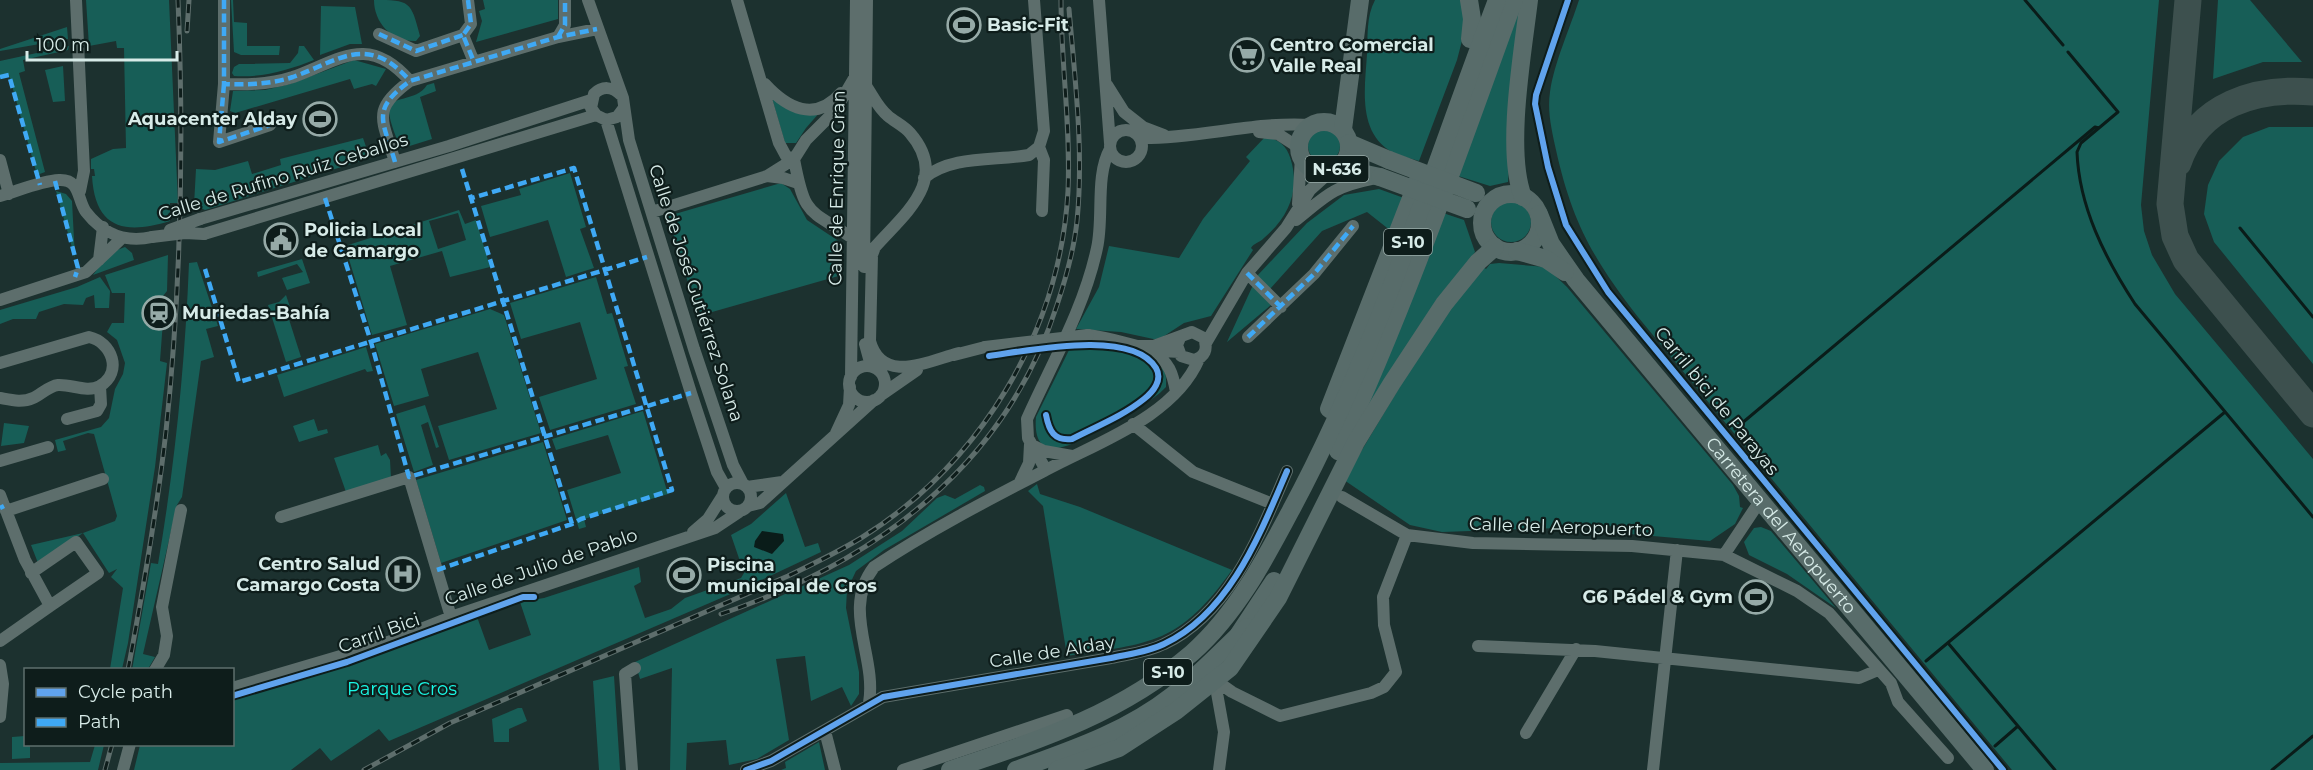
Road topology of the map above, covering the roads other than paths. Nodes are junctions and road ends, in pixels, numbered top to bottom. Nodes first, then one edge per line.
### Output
1 (76, 0) edge
2 (224, 0) edge
3 (468, 0) edge
4 (565, 0) edge
5 (588, 0) edge
6 (737, 0) edge
7 (856, 0) edge
8 (867, 0) edge
9 (1034, 0) edge
10 (1099, 0) edge
11 (1360, 0) edge
12 (1469, 0) edge
13 (1484, 0) edge
14 (1497, 0) edge
15 (1514, 0) edge
16 (1529, 0) edge
17 (597, 29) junction
18 (379, 34) dead end
19 (463, 35) junction
20 (558, 37) junction
21 (1470, 39) junction
22 (474, 62) junction
23 (609, 64) junction
24 (1351, 64) junction
25 (856, 75) junction
26 (762, 80) junction
27 (410, 81) junction
28 (1106, 83) junction
29 (224, 84) junction
30 (866, 86) junction
31 (606, 88) junction
32 (621, 94) junction
33 (1107, 98) junction
34 (591, 100) junction
35 (623, 109) junction
36 (601, 118) junction
37 (1315, 123) junction
38 (270, 125) dead end
39 (1129, 130) junction
40 (1204, 134) junction
41 (1346, 136) junction
42 (1167, 138) junction
43 (778, 143) junction
44 (1142, 144) junction
45 (1110, 146) junction
46 (1039, 147) junction
47 (1299, 152) junction
48 (82, 156) junction
49 (923, 157) junction
50 (794, 159) junction
51 (0, 160) edge
52 (395, 162) junction
53 (1121, 162) junction
54 (950, 164) junction
55 (1334, 170) junction
56 (771, 173) junction
57 (1380, 177) junction
58 (924, 178) junction
59 (68, 182) junction
60 (324, 183) junction
61 (798, 183) junction
62 (1103, 185) junction
63 (80, 191) junction
64 (4, 195) edge
65 (329, 197) junction
66 (1523, 197) junction
67 (1495, 199) junction
68 (1042, 211) dead end
69 (652, 212) junction
70 (218, 213) junction
71 (1296, 214) junction
72 (1475, 214) junction
73 (1539, 214) junction
74 (1353, 226) dead end
75 (104, 227) junction
76 (1286, 228) junction
77 (224, 230) junction
78 (152, 237) junction
79 (122, 239) junction
80 (854, 239) junction
81 (1496, 247) junction
82 (1517, 251) junction
83 (99, 260) junction
84 (1247, 273) junction
85 (1576, 280) junction
86 (0, 300) edge
87 (1281, 307) junction
88 (1225, 315) junction
89 (1197, 332) junction
90 (1248, 337) dead end
91 (1180, 338) junction
92 (1206, 343) junction
93 (1138, 346) junction
94 (873, 351) joint
95 (1152, 352) junction
96 (959, 353) junction
97 (1182, 355) junction
98 (1199, 359) junction
99 (0, 363) edge
100 (876, 369) junction
101 (917, 370) junction
102 (850, 382) junction
103 (100, 386) junction
104 (1176, 392) junction
105 (878, 397) junction
106 (0, 398) edge
107 (67, 419) dead end
108 (1133, 424) junction
109 (835, 434) junction
110 (1030, 444) junction
111 (48, 447) dead end
112 (1072, 456) junction
113 (0, 461) edge
114 (1046, 470) junction
115 (1287, 471) dead end
116 (103, 479) dead end
117 (1307, 480) junction
118 (783, 481) junction
119 (1019, 484) junction
120 (745, 486) junction
121 (724, 493) junction
122 (0, 495) edge
123 (1342, 497) dead end
124 (1760, 501) junction
125 (1273, 504) junction
126 (744, 509) junction
127 (181, 510) dead end
128 (6, 511) junction
129 (281, 517) dead end
130 (690, 534) junction
131 (1407, 536) junction
132 (1677, 550) junction
133 (1724, 555) junction
134 (1290, 571) junction
135 (31, 573) junction
136 (50, 606) junction
137 (451, 617) junction
138 (1239, 634) junction
139 (0, 641) edge
140 (1478, 646) dead end
141 (1576, 650) junction
142 (1664, 658) junction
143 (0, 665) edge
144 (156, 668) edge
145 (635, 668) dead end
146 (1878, 670) junction
147 (1218, 682) junction
148 (234, 687) edge
149 (1187, 702) junction
150 (869, 703) junction
151 (1220, 704) junction
152 (1067, 715) dead end
153 (0, 717) edge
154 (825, 731) junction
155 (1526, 733) dead end
156 (129, 746) edge
157 (1948, 758) dead end
158 (123, 770) edge
159 (632, 770) edge
160 (746, 770) edge
161 (835, 770) edge
162 (903, 770) edge
163 (950, 770) edge
164 (1016, 770) edge
165 (1057, 770) edge
166 (1219, 770) edge
167 (1653, 770) edge
168 (1985, 770) edge

1 - 48 street
2 - 29 street
3 - 19 street
4 - 20 street
5 - 17 street, Calle de José Gutiérrez Solana
6 - 26 street
7 - 25 street, Calle de Enrique Gran
8 - 30 street, Calle de Enrique Gran
9 - 46 street
10 - 28 street
11 - 24 highway
12 - 21 highway
13 - 21 highway
14 - 117 highway, S-10
15 - 138 highway, S-10
16 - 66 highway
17 - 20 street
17 - 23 street, Calle de José Gutiérrez Solana
18 - 19 street
19 - 22 street
20 - 22 street
21 - 117 highway
22 - 27 street
23 - 31 street
23 - 32 street, Calle de José Gutiérrez Solana
24 - 37 highway
24 - 41 highway
25 - 26 street
25 - 50 street
25 - 80 street, Calle de Enrique Gran
26 - 43 street
27 - 29 street
27 - 52 street
28 - 33 street
28 - 42 street
29 - 38 street
30 - 49 street
30 - 100 street, Calle de Enrique Gran
31 - 32 street
31 - 34 street
32 - 35 street, Calle de José Gutiérrez Solana
33 - 39 street
33 - 45 street
34 - 36 street, Calle de José Gutiérrez Solana
34 - 52 street, Calle de Rufino Ruiz Ceballos
35 - 36 street
35 - 69 street, Calle de José Gutiérrez Solana
36 - 65 street, Calle de Rufino Ruiz Ceballos
36 - 121 street, Calle de José Gutiérrez Solana
37 - 40 street
37 - 41 highway, N-636
37 - 47 highway, N-636
39 - 44 street
39 - 45 street
40 - 42 street
40 - 47 street
41 - 55 highway, N-636
41 - 67 highway, N-636, bridge
42 - 44 street
43 - 50 street
43 - 56 street
44 - 53 street
45 - 53 street
45 - 62 street
46 - 54 street
46 - 68 street
47 - 55 highway, N-636
47 - 71 street
48 - 59 street
48 - 63 street
49 - 54 street
49 - 58 street
50 - 56 street
50 - 61 street
51 - 64 street
52 - 60 street, Calle de Rufino Ruiz Ceballos
53 - 62 street
54 - 58 street
55 - 57 highway, N-636
55 - 71 street
56 - 61 street
56 - 69 street
57 - 72 highway, N-636, bridge
57 - 76 street
58 - 94 street, Calle de Enrique Gran
59 - 63 street
59 - 64 street
60 - 65 street
60 - 70 street, Calle de Rufino Ruiz Ceballos
61 - 80 street
62 - 110 street
63 - 75 street
65 - 77 street, Calle de Rufino Ruiz Ceballos
66 - 67 highway, N-636
66 - 73 highway
67 - 72 highway
69 - 120 street, Calle de José Gutiérrez Solana
70 - 77 street
70 - 78 street, Calle de Rufino Ruiz Ceballos, bridge
71 - 76 street
72 - 81 highway
73 - 82 highway
73 - 85 highway, Carretera del Aeropuerto
74 - 87 street
75 - 79 street
75 - 83 street
76 - 84 street
77 - 78 street, Calle de Rufino Ruiz Ceballos, bridge
78 - 79 street
79 - 83 street
80 - 102 street, Calle de Enrique Gran
81 - 82 highway
81 - 134 highway
82 - 85 highway, Carretera del Aeropuerto
83 - 86 street
84 - 87 street
84 - 88 street
85 - 124 highway, Carretera del Aeropuerto
87 - 90 street
88 - 89 street
88 - 92 street
89 - 91 street
89 - 92 street
91 - 93 street, Calle de Julio de Pablo
91 - 97 street
92 - 98 street
93 - 95 street, Calle de Julio de Pablo
93 - 96 street, Calle de Julio de Pablo, bridge
94 - 96 street, Calle de Julio de Pablo
95 - 97 street, Calle de Julio de Pablo
95 - 104 street, Calle de Julio de Pablo
96 - 101 street, Calle de Julio de Pablo
97 - 98 street
97 - 104 street
98 - 104 street
99 - 103 street
100 - 101 street, Calle de Julio de Pablo
100 - 102 street
100 - 105 street
101 - 105 street, Calle de Julio de Pablo
102 - 105 street
102 - 109 street, Calle de Julio de Pablo
103 - 106 street
103 - 107 street
104 - 108 street
105 - 109 street, Calle de Julio de Pablo
108 - 112 street
108 - 125 street
109 - 118 street, Calle de Julio de Pablo
110 - 112 street
110 - 114 street
110 - 119 street
111 - 113 street
112 - 114 street
114 - 119 street
115 - 125 street, Calle de Alday
116 - 128 street
117 - 163 highway, S-10
118 - 120 street
118 - 126 street, Calle de Julio de Pablo
119 - 150 street
120 - 121 street
120 - 126 street
121 - 126 street
121 - 130 street, Calle de Julio de Pablo
122 - 128 street
123 - 131 street, Calle del Aeropuerto
124 - 133 street
124 - 168 highway, Carretera del Aeropuerto
125 - 150 street, Calle de Alday
126 - 130 street, Calle de Julio de Pablo
127 - 144 street
128 - 135 street
129 - 137 street
130 - 137 street, Calle de Julio de Pablo
131 - 132 street, Calle del Aeropuerto
131 - 147 street
132 - 133 street, Calle del Aeropuerto
132 - 142 street
133 - 146 street
134 - 138 highway
134 - 147 highway
135 - 136 street
135 - 136 street
136 - 139 street
137 - 148 street, Calle de Julio de Pablo
138 - 164 highway, S-10
140 - 141 street
141 - 142 street
141 - 155 street
142 - 146 street
142 - 167 street
143 - 153 street
145 - 159 street
146 - 157 street
147 - 149 highway
147 - 151 street
149 - 151 street
149 - 165 highway
150 - 154 street, Calle de Alday
151 - 166 street
152 - 162 street
154 - 160 street, Calle de Alday
154 - 161 street
156 - 158 street

